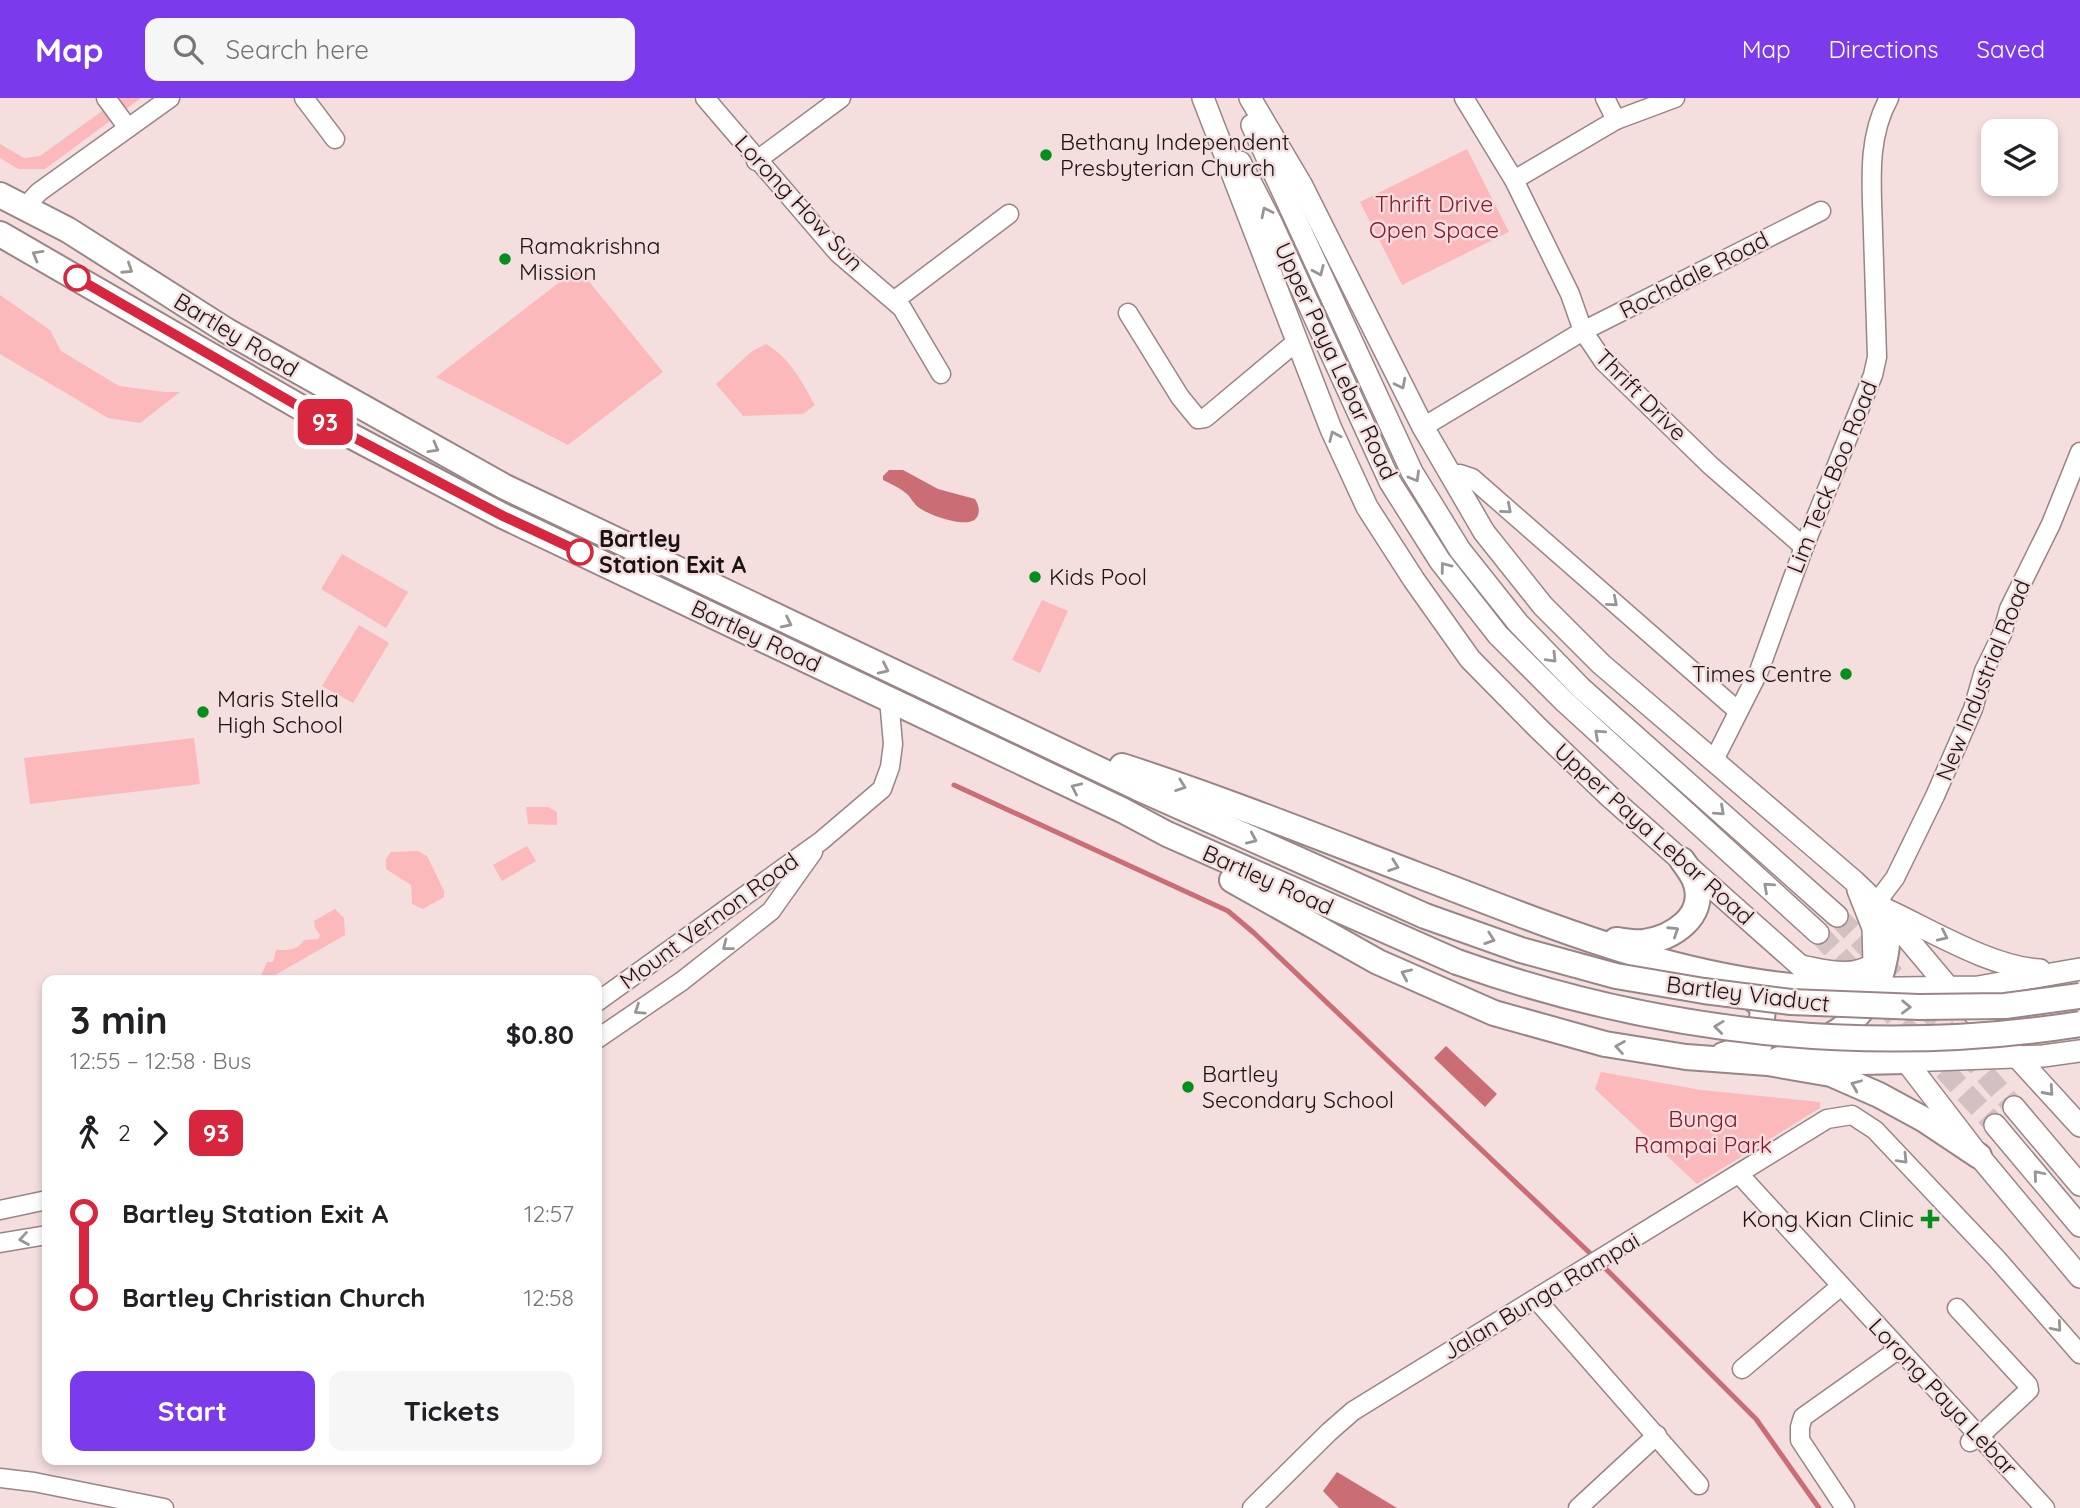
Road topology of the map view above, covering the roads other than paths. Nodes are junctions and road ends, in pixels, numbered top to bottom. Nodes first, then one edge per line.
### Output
1 (106, 98) edge
2 (170, 98) edge
3 (304, 98) edge
4 (705, 98) edge
5 (841, 98) edge
6 (1203, 98) edge
7 (1238, 98) edge
8 (1250, 98) edge
9 (1464, 98) edge
10 (1605, 98) edge
11 (1675, 98) edge
12 (1889, 98) edge
13 (1616, 121) junction
14 (128, 128) junction
15 (335, 139) dead end
16 (756, 160) junction
17 (1514, 180) junction
18 (0, 195) edge
19 (23, 209) junction
20 (1821, 211) dead end
21 (1009, 214) dead end
22 (0, 234) edge
23 (895, 300) junction
24 (1128, 313) dead end
25 (1583, 331) junction
26 (1296, 342) junction
27 (941, 374) dead end
28 (1423, 427) junction
29 (2080, 452) edge
30 (1451, 474) junction
31 (1804, 547) junction
32 (889, 699) junction
33 (1738, 712) junction
34 (1070, 756) junction
35 (1714, 760) junction
36 (1167, 834) junction
37 (821, 841) junction
38 (1682, 860) junction
39 (1854, 881) junction
40 (1878, 905) junction
41 (1425, 916) joint
42 (1837, 916) tunnel mouth
43 (1818, 933) tunnel mouth
44 (1584, 937) junction
45 (1457, 962) joint
46 (1801, 966) junction
47 (2075, 971) edge
48 (1729, 978) junction
49 (1877, 988) junction
50 (1949, 988) junction
51 (1826, 989) junction
52 (2080, 996) edge
53 (602, 998) edge
54 (1858, 1017) junction
55 (2080, 1024) edge
56 (602, 1036) edge
57 (2080, 1052) edge
58 (2017, 1057) junction
59 (1712, 1058) junction
60 (1906, 1061) junction
61 (1768, 1063) junction
62 (2014, 1107) tunnel mouth
63 (1995, 1125) tunnel mouth
64 (2080, 1126) edge
65 (1979, 1156) junction
66 (1739, 1174) junction
67 (2080, 1185) edge
68 (0, 1197) edge
69 (40, 1201) edge
70 (0, 1210) edge
71 (2080, 1226) edge
72 (42, 1236) edge
73 (0, 1243) edge
74 (2080, 1277) edge
75 (1841, 1286) junction
76 (1536, 1299) junction
77 (1957, 1308) dead end
78 (1899, 1349) junction
79 (2080, 1354) edge
80 (1742, 1369) dead end
81 (1657, 1435) junction
82 (1974, 1439) junction
83 (0, 1478) edge
84 (1699, 1485) dead end
85 (164, 1508) edge
86 (1252, 1508) edge
87 (1578, 1508) edge
88 (1845, 1508) edge
89 (2045, 1508) edge

1 - 14 street
2 - 14 street
3 - 15 street
4 - 16 street, Lorong How Sun
5 - 16 street
6 - 26 main road, Upper Paya Lebar Road
43 -> 6 main road, Upper Paya Lebar Road
7 -> 42 main road, Upper Paya Lebar Road
8 -> 28 main road, Upper Paya Lebar Road
9 - 17 street, Thrift Drive
10 - 13 street
11 - 13 street
12 - 31 street, Lim Teck Boo Road
13 - 17 street
14 - 19 street
16 - 23 street, Lorong How Sun
17 - 25 street, Thrift Drive
18 - 19 highway, Bartley Road
19 -> 34 highway, Bartley Road
20 - 25 street, Rochdale Road
21 - 23 street
32 -> 22 highway, Bartley Road
23 - 27 street, Lorong How Sun
24 - 26 street, Upper Paya Lebar Road
25 - 28 street, Rochdale Road
25 - 31 street, Thrift Drive
38 -> 26 main road, Upper Paya Lebar Road
28 - 30 main road, Upper Paya Lebar Road
29 - 40 street, New Industrial Road
30 -> 33 street
30 - 35 main road, Upper Paya Lebar Road
31 - 33 street, Lim Teck Boo Road
36 -> 32 highway, Bartley Road
32 - 37 street, Mount Vernon Road
33 - 35 street, Lim Teck Boo Road
34 -> 41 highway, Bartley Road
34 -> 44 highway
35 - 39 main road, Upper Paya Lebar Road
36 - 45 highway, Bartley Road
59 -> 36 highway
37 - 53 street, Mount Vernon Road
37 -> 56 street, Mount Vernon Road
44 -> 38 highway
38 - 46 main road, Upper Paya Lebar Road
39 - 40 main road, Upper Paya Lebar Road
39 - 46 main road
40 -> 47 main road
40 - 49 highway
40 - 50 main road, Upper Paya Lebar Road
41 -> 52 highway, Bartley Viaduct, bridge
44 - 48 highway
55 -> 45 highway, Bartley Viaduct, bridge
46 - 51 main road, Upper Paya Lebar Road
47 - 50 main road
48 - 51 highway
48 - 59 highway
49 - 50 main road
49 - 51 main road
49 - 54 highway
50 - 58 main road, Upper Paya Lebar Road
51 - 54 main road, Upper Paya Lebar Road
54 - 60 main road, Upper Paya Lebar Road
54 - 61 highway
57 - 58 main road
58 - 60 main road
58 -> 64 main road, Upper Paya Lebar Road
59 - 61 highway
60 - 61 highway
60 - 65 main road, Upper Paya Lebar Road
65 -> 61 highway
62 - 67 main road
71 -> 63 main road
65 - 74 main road, Upper Paya Lebar Road
66 - 75 street, Lorong Paya Lebar
66 - 76 street, Jalan Bunga Rampai
66 -> 79 street, Jalan Bunga Rampai
68 - 69 street
69 - 70 street
72 -> 73 street
75 - 78 street, Lorong Paya Lebar
75 - 80 street
76 - 81 street
76 - 86 street, Jalan Bunga Rampai
77 - 82 street
78 - 82 street, Lorong Paya Lebar
78 - 88 street
81 - 84 street
81 - 87 street
82 - 89 street, Lorong Paya Lebar
83 - 85 street

